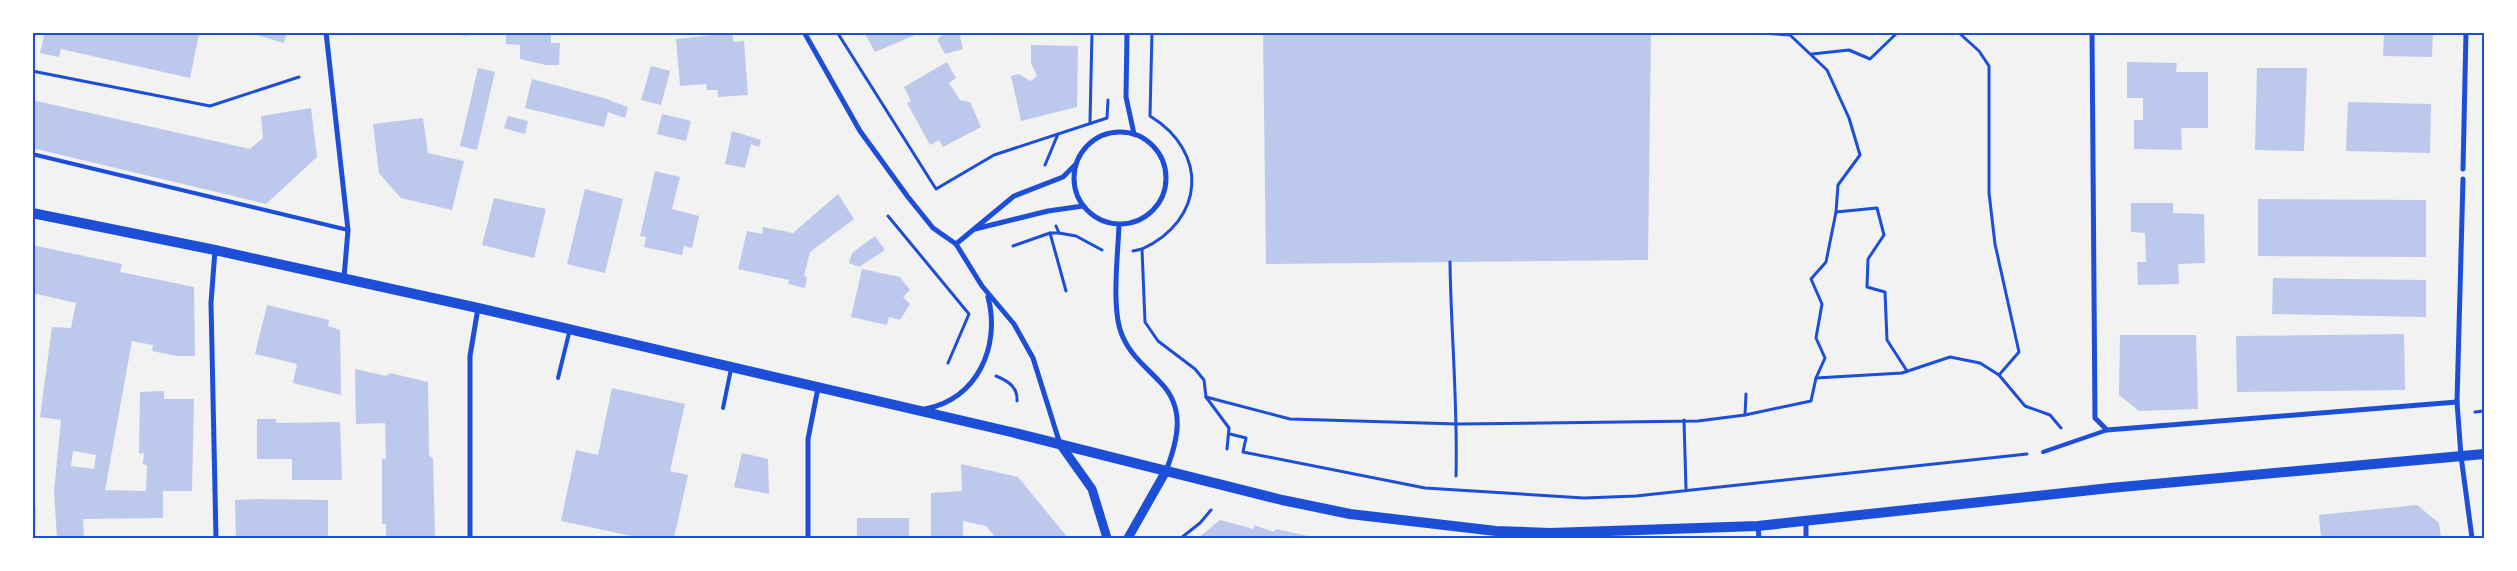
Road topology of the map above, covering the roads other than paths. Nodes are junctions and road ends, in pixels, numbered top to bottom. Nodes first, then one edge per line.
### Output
1 (326, 32) edge
2 (804, 32) edge
3 (1127, 32) edge
4 (2092, 32) edge
5 (2466, 32) edge
6 (1134, 134) junction
7 (32, 154) edge
8 (1076, 165) junction
9 (2463, 169) dead end
10 (2463, 179) dead end
11 (1083, 206) junction
12 (32, 213) edge
13 (1119, 225) junction
14 (975, 229) junction
15 (348, 230) junction
16 (956, 244) junction
17 (215, 250) junction
18 (344, 278) junction
19 (988, 294) junction
20 (478, 308) junction
21 (570, 329) junction
22 (731, 367) junction
23 (558, 378) dead end
24 (819, 387) junction
25 (2457, 402) junction
26 (722, 408) dead end
27 (918, 410) junction
28 (2107, 430) junction
29 (1060, 444) junction
30 (2043, 452) road end
31 (2484, 454) edge
32 (2461, 456) junction
33 (1166, 471) junction
34 (1806, 519) junction
35 (1758, 526) junction
36 (216, 538) edge
37 (470, 538) edge
38 (808, 538) edge
39 (1107, 538) edge
40 (1128, 538) edge
41 (1759, 538) edge
42 (1806, 538) edge
43 (2472, 538) edge

1 - 15 street
2 - 16 street
3 - 6 street
4 - 28 street
5 - 9 street
6 - 8 street
6 - 13 street
7 - 15 lane
8 - 11 street
8 - 14 street
10 - 25 street
11 - 13 street
11 - 14 street
12 - 17 main road
13 - 33 street
14 - 16 street
15 - 18 street
16 - 19 street
17 - 18 main road
17 - 36 street
18 - 20 main road
19 - 27 street
19 - 29 street
20 - 21 main road
20 - 37 street
21 - 22 main road
21 - 23 lane
22 - 24 main road
22 - 26 lane
24 - 27 main road
24 - 38 street
25 - 28 street
25 - 32 street
27 - 29 main road
28 - 30 lane
29 - 33 main road
29 - 39 street
31 - 32 main road
32 - 34 main road
32 - 43 street
33 - 35 main road
33 - 40 street
34 - 35 main road
34 - 42 street
35 - 41 street

